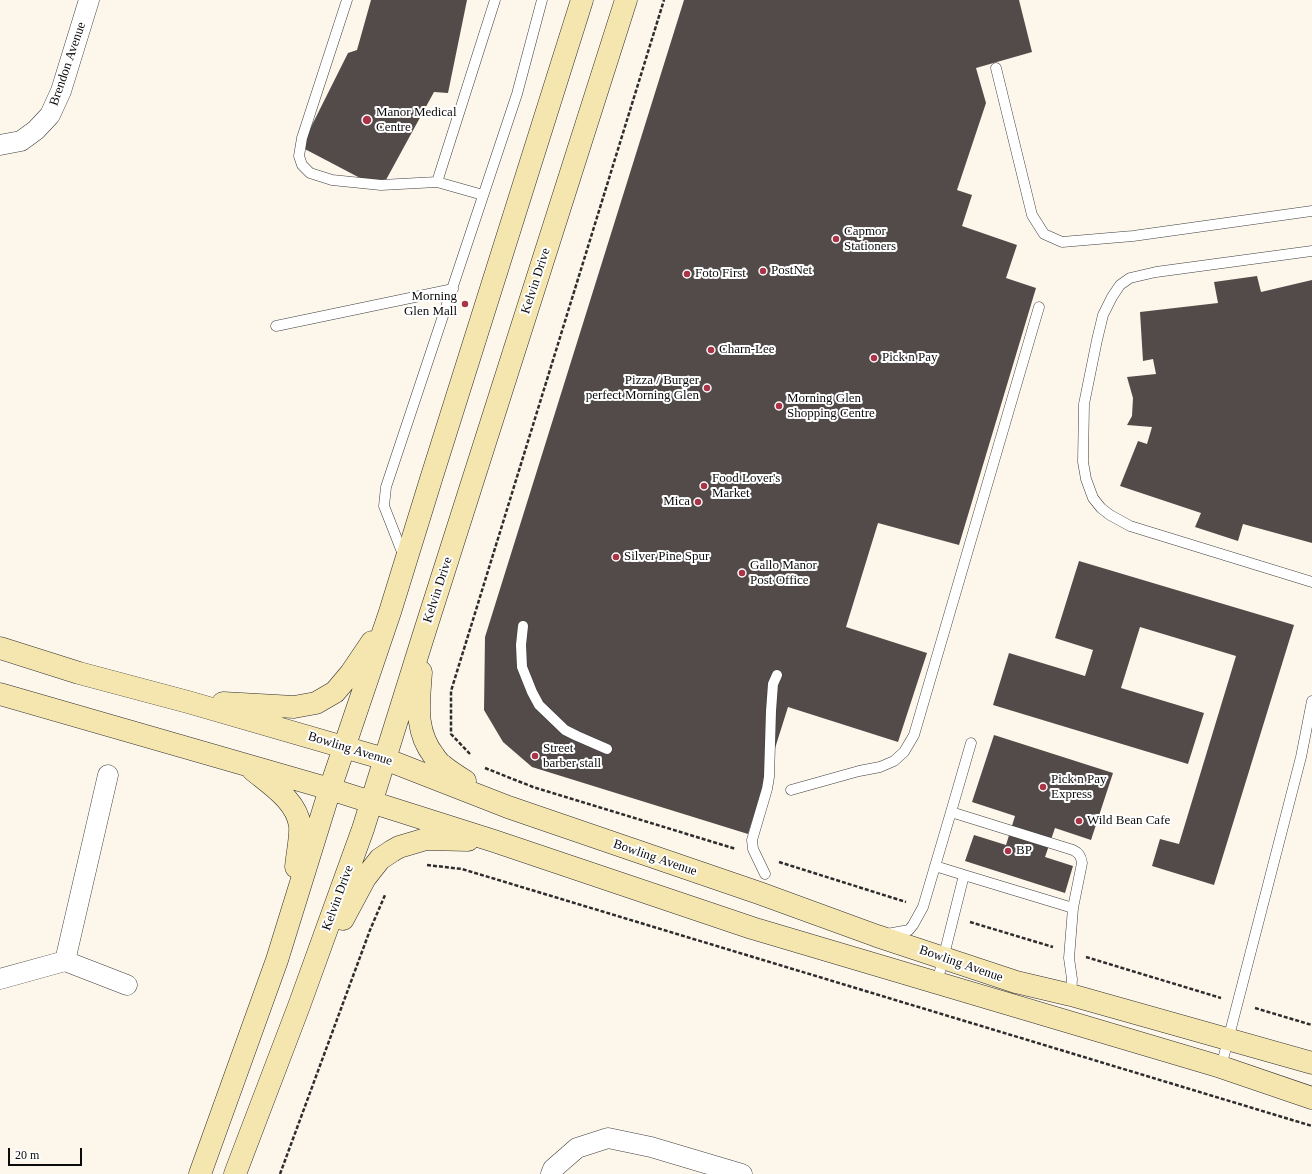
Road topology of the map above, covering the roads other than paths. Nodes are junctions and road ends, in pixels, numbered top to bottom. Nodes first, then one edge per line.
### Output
1 (89, 0) edge
2 (346, 0) edge
3 (495, 0) edge
4 (542, 0) edge
5 (582, 0) edge
6 (626, 0) edge
7 (996, 68) dead end
8 (0, 145) edge
9 (437, 182) junction
10 (483, 196) junction
11 (1312, 211) edge
12 (1312, 251) edge
13 (453, 289) junction
14 (1039, 307) dead end
15 (276, 326) dead end
16 (406, 560) junction
17 (1312, 582) edge
18 (390, 612) junction
19 (523, 626) dead end
20 (423, 637) junction
21 (0, 648) edge
22 (776, 675) dead end
23 (0, 694) edge
24 (1312, 701) edge
25 (188, 702) junction
26 (971, 743) dead end
27 (344, 746) junction
28 (607, 749) dead end
29 (385, 759) junction
30 (245, 764) junction
31 (108, 775) dead end
32 (330, 789) junction
33 (791, 790) dead end
34 (371, 802) junction
35 (508, 807) junction
36 (951, 812) junction
37 (494, 841) junction
38 (935, 866) junction
39 (765, 874) dead end
40 (964, 875) junction
41 (1074, 908) junction
42 (877, 936) junction
43 (943, 958) junction
44 (65, 960) junction
45 (277, 960) junction
46 (0, 979) edge
47 (937, 983) junction
48 (127, 985) dead end
49 (1071, 995) junction
50 (299, 1006) junction
51 (1228, 1039) junction
52 (1312, 1063) edge
53 (1221, 1067) junction
54 (1312, 1098) edge
55 (200, 1174) edge
56 (235, 1174) edge
57 (550, 1174) edge
58 (742, 1174) edge

1 - 8 street, Brendon Avenue
2 - 9 lane
3 - 9 lane
4 - 10 lane
5 - 16 main road
6 - 20 main road, Kelvin Drive
7 - 11 lane
9 - 10 lane
10 - 13 lane
12 - 17 lane
13 - 15 lane
13 - 16 lane
14 - 33 lane
16 - 18 main road
18 - 25 main road
18 - 27 main road
19 - 28 lane
20 - 29 main road, Kelvin Drive
20 - 35 main road
21 - 25 main road, Bowling Avenue
22 - 39 lane
23 - 30 main road, Bowling Avenue
24 - 51 lane
25 - 27 main road, Bowling Avenue
26 - 36 lane
27 - 29 main road, Bowling Avenue
27 - 32 main road
29 - 34 main road, Kelvin Drive
29 - 35 main road, Bowling Avenue
30 - 32 main road, Bowling Avenue
30 - 45 main road
31 - 44 street
32 - 34 main road, Bowling Avenue
32 - 45 main road
34 - 37 main road, Bowling Avenue
34 - 50 main road, Kelvin Drive
35 - 42 main road, Bowling Avenue
36 - 38 lane
36 - 41 lane
37 - 47 main road, Bowling Avenue
37 - 50 main road
38 - 40 lane
38 - 42 lane
40 - 41 lane
40 - 43 lane
41 - 49 lane
42 - 43 main road, Bowling Avenue
43 - 47 lane
43 - 49 main road, Bowling Avenue
44 - 46 street
44 - 48 street
45 - 55 main road
47 - 53 main road, Bowling Avenue
49 - 51 main road, Bowling Avenue
50 - 56 main road, Kelvin Drive
51 - 52 main road, Bowling Avenue
51 - 53 lane
53 - 54 main road, Bowling Avenue
57 - 58 street

